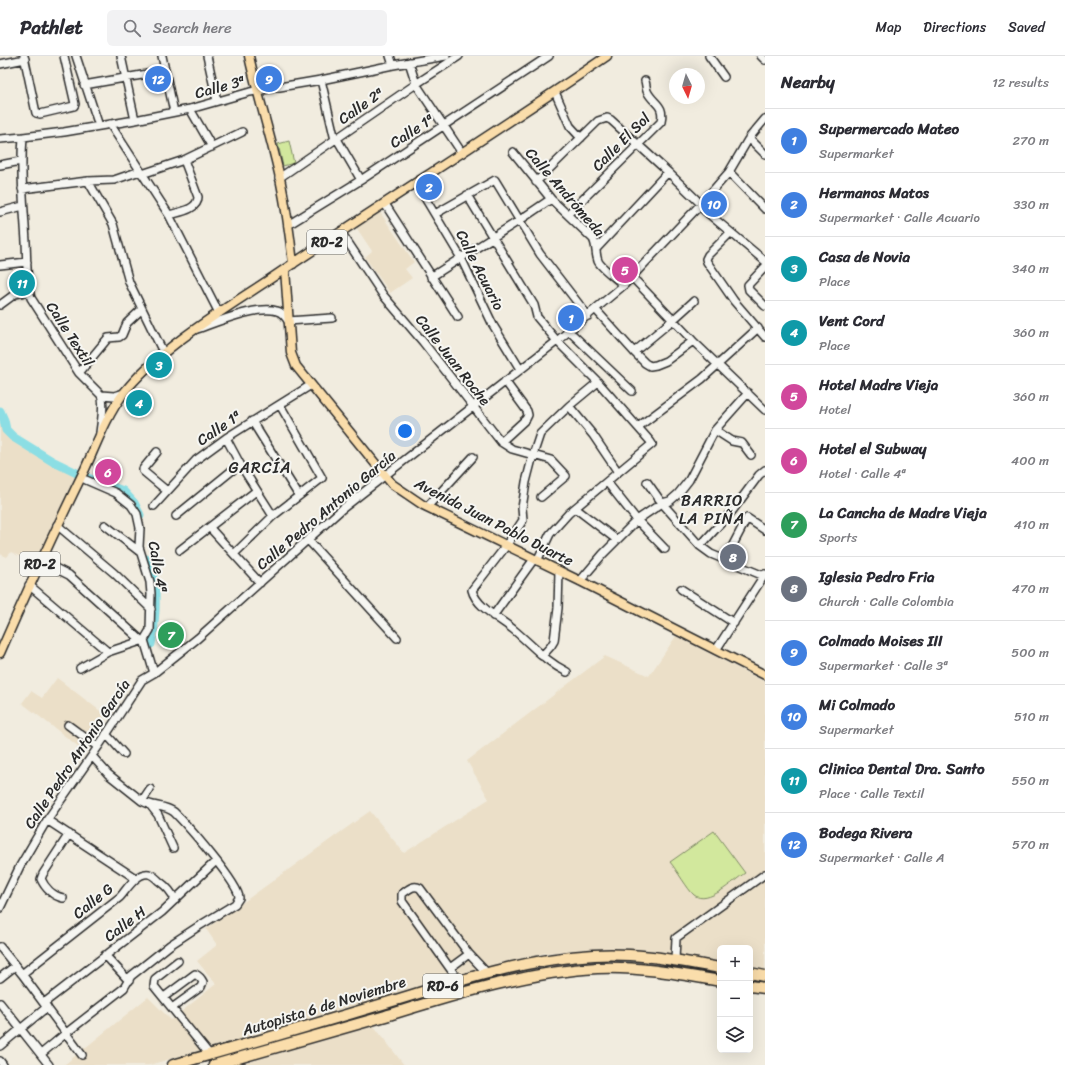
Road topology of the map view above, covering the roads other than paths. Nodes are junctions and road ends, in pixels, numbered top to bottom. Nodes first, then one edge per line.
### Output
1 (64, 56) edge
2 (76, 56) edge
3 (121, 56) edge
4 (162, 56) edge
5 (207, 56) edge
6 (249, 56) edge
7 (390, 56) edge
8 (439, 56) edge
9 (446, 56) edge
10 (459, 56) edge
11 (549, 56) edge
12 (607, 56) edge
13 (709, 56) edge
14 (761, 56) edge
15 (24, 58) edge
16 (765, 60) edge
17 (409, 62) junction
18 (0, 64) edge
19 (393, 65) junction
20 (165, 71) junction
21 (126, 77) junction
22 (724, 77) dead end
23 (321, 80) junction
24 (646, 81) dead end
25 (416, 84) junction
26 (84, 85) junction
27 (256, 91) junction
28 (555, 92) junction
29 (217, 101) junction
30 (190, 109) junction
31 (174, 112) junction
32 (765, 119) edge
33 (135, 120) junction
34 (110, 124) junction
35 (444, 125) junction
36 (98, 126) junction
37 (242, 132) dead end
38 (23, 137) junction
39 (581, 138) junction
40 (749, 138) junction
41 (0, 139) edge
42 (336, 140) junction
43 (638, 144) junction
44 (212, 147) junction
45 (513, 152) dead end
46 (462, 153) junction
47 (765, 154) edge
48 (184, 160) junction
49 (21, 161) junction
50 (0, 165) edge
51 (141, 172) junction
52 (668, 172) junction
53 (729, 172) junction
54 (279, 178) junction
55 (361, 180) junction
56 (88, 181) junction
57 (536, 182) junction
58 (416, 183) junction
59 (22, 189) junction
60 (467, 195) junction
61 (551, 199) junction
62 (385, 204) junction
63 (701, 204) junction
64 (23, 206) junction
65 (765, 209) edge
66 (0, 212) edge
67 (435, 214) junction
68 (568, 214) junction
69 (169, 215) junction
70 (520, 220) junction
71 (288, 225) junction
72 (341, 232) junction
73 (730, 233) junction
74 (493, 237) junction
75 (596, 249) junction
76 (461, 258) junction
77 (765, 261) edge
78 (27, 262) junction
79 (293, 264) junction
80 (0, 265) edge
81 (765, 267) edge
82 (285, 269) junction
83 (431, 277) junction
84 (632, 277) junction
85 (624, 285) junction
86 (29, 291) junction
87 (694, 301) dead end
88 (0, 304) edge
89 (765, 306) edge
90 (142, 309) junction
91 (596, 310) junction
92 (219, 313) junction
93 (588, 316) junction
94 (458, 317) dead end
95 (332, 318) dead end
96 (674, 319) junction
97 (288, 321) junction
98 (758, 328) junction
99 (193, 331) junction
100 (570, 331) junction
101 (765, 337) edge
102 (557, 341) junction
103 (693, 341) junction
104 (634, 352) junction
105 (164, 354) junction
106 (718, 365) junction
107 (520, 370) junction
108 (80, 374) junction
109 (505, 381) junction
110 (598, 382) junction
111 (311, 385) junction
112 (632, 391) dead end
113 (124, 392) junction
114 (748, 393) junction
115 (101, 395) junction
116 (280, 404) junction
117 (473, 406) junction
118 (569, 406) junction
119 (765, 410) edge
120 (252, 421) junction
121 (638, 427) junction
122 (716, 430) junction
123 (100, 433) junction
124 (226, 438) junction
125 (501, 442) junction
126 (157, 452) dead end
127 (533, 455) junction
128 (750, 455) dead end
129 (473, 457) dead end
130 (240, 464) junction
131 (618, 472) junction
132 (762, 473) edge
133 (384, 475) junction
134 (84, 477) junction
135 (765, 481) edge
136 (607, 482) junction
137 (647, 482) dead end
138 (167, 491) junction
139 (256, 491) junction
140 (299, 496) junction
141 (541, 496) dead end
142 (662, 503) junction
143 (154, 506) dead end
144 (427, 507) junction
145 (575, 508) junction
146 (176, 516) dead end
147 (273, 516) junction
148 (637, 520) junction
149 (57, 525) junction
150 (105, 525) dead end
151 (210, 528) junction
152 (765, 530) edge
153 (308, 540) junction
154 (617, 540) junction
155 (506, 546) junction
156 (700, 546) junction
157 (665, 549) dead end
158 (180, 550) dead end
159 (140, 552) junction
160 (234, 554) junction
161 (535, 560) junction
162 (726, 560) junction
163 (41, 561) junction
164 (559, 571) junction
165 (764, 575) edge
166 (580, 581) junction
167 (260, 582) junction
168 (29, 585) junction
169 (681, 589) dead end
170 (151, 609) junction
171 (493, 616) junction
172 (734, 623) junction
173 (396, 638) dead end
174 (143, 640) junction
175 (716, 650) junction
176 (108, 652) junction
177 (0, 653) edge
178 (542, 656) junction
179 (80, 668) dead end
180 (567, 672) dead end
181 (154, 673) junction
182 (765, 675) edge
183 (68, 725) dead end
184 (106, 734) junction
185 (98, 747) junction
186 (124, 754) dead end
187 (92, 756) junction
188 (150, 789) dead end
189 (142, 801) junction
190 (151, 806) junction
191 (47, 820) junction
192 (69, 834) junction
193 (173, 848) dead end
194 (216, 861) junction
195 (765, 874) edge
196 (135, 878) junction
197 (63, 898) dead end
198 (175, 900) junction
199 (0, 908) edge
200 (0, 947) edge
201 (469, 954) junction
202 (105, 955) junction
203 (674, 960) junction
204 (178, 961) dead end
205 (15, 966) junction
206 (717, 967) edge
207 (450, 968) junction
208 (487, 973) junction
209 (22, 974) junction
210 (753, 974) edge
211 (765, 976) edge
212 (0, 978) edge
213 (129, 981) junction
214 (459, 981) junction
215 (717, 981) edge
216 (753, 986) edge
217 (765, 988) edge
218 (164, 997) junction
219 (0, 1003) edge
220 (45, 1005) junction
221 (172, 1008) junction
222 (20, 1030) junction
223 (66, 1034) junction
224 (0, 1046) edge
225 (41, 1054) junction
226 (82, 1055) dead end
227 (210, 1055) junction
228 (0, 1061) edge
229 (3, 1065) edge
230 (50, 1065) edge
231 (173, 1065) edge
232 (214, 1065) edge

1 - 15 street
2 - 26 street
3 - 21 street
4 - 20 street
5 - 29 street
6 - 27 main road
7 - 19 street
8 - 9 street, Calle 3ª
8 - 17 street, Calle 3ª
10 - 25 street, Calle 2ª
11 - 35 street, Calle 1ª
12 - 28 main road, RD-2
13 - 22 street
14 - 16 street
15 - 18 street
17 - 19 street, Calle 3ª
17 - 25 street
19 - 23 street, Calle 3ª
20 - 21 street
20 - 31 street
21 - 26 street
21 - 33 street
23 - 27 street, Calle 3ª
23 - 42 street
24 - 43 street, Calle El Sol
25 - 35 street
25 - 42 street, Calle 2ª
26 - 36 street
27 - 29 street, Calle 3ª
27 - 54 main road
28 - 39 street
28 - 46 main road, RD-2
29 - 30 street, Calle 3ª
30 - 31 street, Calle 3ª
30 - 44 street
31 - 33 street, Calle 3ª
32 - 40 street, Calle Pedro Antonio García
33 - 34 street, Calle 3ª
34 - 36 street, Calle 3ª
34 - 51 street
35 - 46 street
35 - 55 street, Calle 1ª
36 - 38 street, Calle 3ª
37 - 44 street
38 - 41 street, Calle 3ª
38 - 49 street, Calle Textil
39 - 43 street
39 - 57 street
40 - 47 street
40 - 53 street, Calle Pedro Antonio García
42 - 54 street, Calle 2ª
42 - 55 street
43 - 52 street
43 - 68 street, Calle El Sol
44 - 48 street
45 - 57 street, Calle Andrómeda
46 - 58 main road, RD-2
48 - 51 street
48 - 69 street
49 - 50 street
49 - 59 street, Calle Textil
51 - 56 street
51 - 69 street
52 - 63 street
52 - 75 street
53 - 63 street, Calle Pedro Antonio García
53 - 65 street
54 - 71 main road
55 - 71 street, Calle 1ª
56 - 59 street
56 - 90 street
57 - 61 street, Calle Andrómeda
58 - 62 main road, RD-2
58 - 67 street, Calle Acuario
59 - 64 street, Calle Textil
60 - 67 street
60 - 70 street
60 - 74 street
61 - 68 street, Calle Andrómeda
61 - 70 street
62 - 72 main road, RD-2
62 - 83 street
63 - 73 street
63 - 84 street, Calle Pedro Antonio García
64 - 66 street
64 - 78 street, Calle Textil
67 - 76 street, Calle Acuario
68 - 75 street, Calle Andrómeda
69 - 92 street
70 - 74 street
70 - 93 street
71 - 79 main road
72 - 79 main road, RD-2
72 - 117 street, Calle Juan Roche
73 - 77 street
73 - 98 street
74 - 76 street
74 - 102 street
75 - 85 street, Calle Andrómeda
76 - 83 street
76 - 107 street, Calle Acuario
78 - 80 street
78 - 86 street, Calle Textil
79 - 82 main road, RD-2
81 - 89 street
82 - 92 main road, RD-2
82 - 97 main road, Avenida Juan Pablo Duarte
83 - 94 street
84 - 85 street, Calle Pedro Antonio García
84 - 96 street
85 - 91 street, Calle Pedro Antonio García
86 - 88 street
86 - 108 street, Calle Textil
87 - 96 street
90 - 105 street
90 - 108 street
91 - 93 street, Calle Pedro Antonio García
91 - 104 street
92 - 99 main road, RD-2
93 - 100 street, Calle Pedro Antonio García
95 - 97 street
96 - 103 street
96 - 104 street
97 - 99 street
97 - 111 main road, Avenida Juan Pablo Duarte
98 - 101 street
98 - 106 street
99 - 105 main road, RD-2
100 - 102 street, Calle Pedro Antonio García
100 - 112 street
102 - 107 street, Calle Pedro Antonio García
102 - 110 street
103 - 104 street
103 - 106 street
105 - 113 main road, RD-2
106 - 114 street
106 - 121 street
107 - 109 street, Calle Pedro Antonio García
108 - 115 street, Calle Textil
109 - 117 street, Calle Pedro Antonio García
109 - 125 street
110 - 118 street
110 - 121 street
111 - 116 street, Calle 1ª
111 - 133 main road, Avenida Juan Pablo Duarte
113 - 115 street
113 - 123 main road, RD-2
114 - 119 street
114 - 122 street
115 - 123 street
116 - 120 street, Calle 1ª
116 - 140 street
117 - 125 street, Calle Juan Roche
117 - 133 street, Calle Pedro Antonio García
118 - 127 street
118 - 131 street
120 - 124 street, Calle 1ª
120 - 140 street
121 - 131 street
122 - 128 street
122 - 142 street
123 - 134 main road, RD-2
124 - 130 street
124 - 138 street, Calle 1ª
125 - 127 street, Calle Juan Roche
126 - 138 street
127 - 141 street, Calle Juan Roche
127 - 155 street
129 - 144 street
130 - 139 street
130 - 146 street
131 - 136 street
132 - 135 street
132 - 156 street
133 - 144 main road, Avenida Juan Pablo Duarte
133 - 153 street, Calle Pedro Antonio García
134 - 149 main road, RD-2
134 - 159 street, Calle 4ª
136 - 145 street
136 - 148 street
137 - 142 street
138 - 143 street, Calle 1ª
139 - 147 street
139 - 151 street
140 - 147 street
142 - 148 street
142 - 156 street
144 - 155 main road, Avenida Juan Pablo Duarte
145 - 154 street
145 - 161 street
147 - 160 street
148 - 154 street
148 - 157 street
149 - 163 main road, RD-2
149 - 170 street
150 - 159 street
151 - 158 street
151 - 160 street
152 - 162 street
153 - 167 street, Calle Pedro Antonio García
153 - 173 street
154 - 166 street
155 - 161 main road, Avenida Juan Pablo Duarte
155 - 171 street
156 - 162 street
159 - 170 street, Calle 4ª
160 - 167 street
161 - 164 main road, Avenida Juan Pablo Duarte
161 - 171 street
162 - 165 street
163 - 168 main road, RD-2
163 - 174 street
164 - 166 main road, Avenida Juan Pablo Duarte
164 - 178 street
165 - 172 street
166 - 175 main road, Avenida Juan Pablo Duarte
167 - 181 street, Calle Pedro Antonio García
168 - 176 street
168 - 177 main road, RD-2
169 - 172 street
170 - 174 street, Calle 4ª
171 - 178 street
172 - 175 street
174 - 176 street
174 - 181 street
175 - 182 main road, Avenida Juan Pablo Duarte
176 - 179 street
178 - 180 street
181 - 184 street, Calle Pedro Antonio García
183 - 185 street
184 - 185 street, Calle Pedro Antonio García
184 - 186 street
185 - 187 street, Calle Pedro Antonio García
187 - 189 street
187 - 191 street, Calle Pedro Antonio García
188 - 189 street
189 - 190 street
190 - 193 street
190 - 194 street
191 - 192 street
191 - 199 street, Calle Pedro Antonio García
192 - 196 street
192 - 197 street
194 - 198 street, Calle H
194 - 213 street
195 - 203 street
196 - 198 street
196 - 209 street, Calle G
198 - 202 street, Calle H
200 - 205 street
201 - 207 street
201 - 207 street
201 - 208 street
202 - 213 street
202 - 220 street, Calle H
203 - 206 highway, Autopista 6 de Noviembre / RD-6
203 - 208 highway, Autopista 6 de Noviembre / RD-6
204 - 218 street
205 - 209 street
205 - 212 street
207 - 214 street
208 - 214 highway, Autopista 6 de Noviembre / RD-6
209 - 220 street
210 - 211 highway
213 - 223 street
214 - 227 highway, Autopista 6 de Noviembre / RD-6
215 - 232 highway, Autopista 6 de Noviembre / RD-6
216 - 217 highway
218 - 221 street
218 - 221 street
219 - 222 street
220 - 222 street, Calle H
220 - 223 street
221 - 227 street
222 - 224 street, Calle H
222 - 225 street
223 - 225 street
223 - 226 street
225 - 230 street
227 - 231 highway, Autopista 6 de Noviembre / RD-6
228 - 229 street

